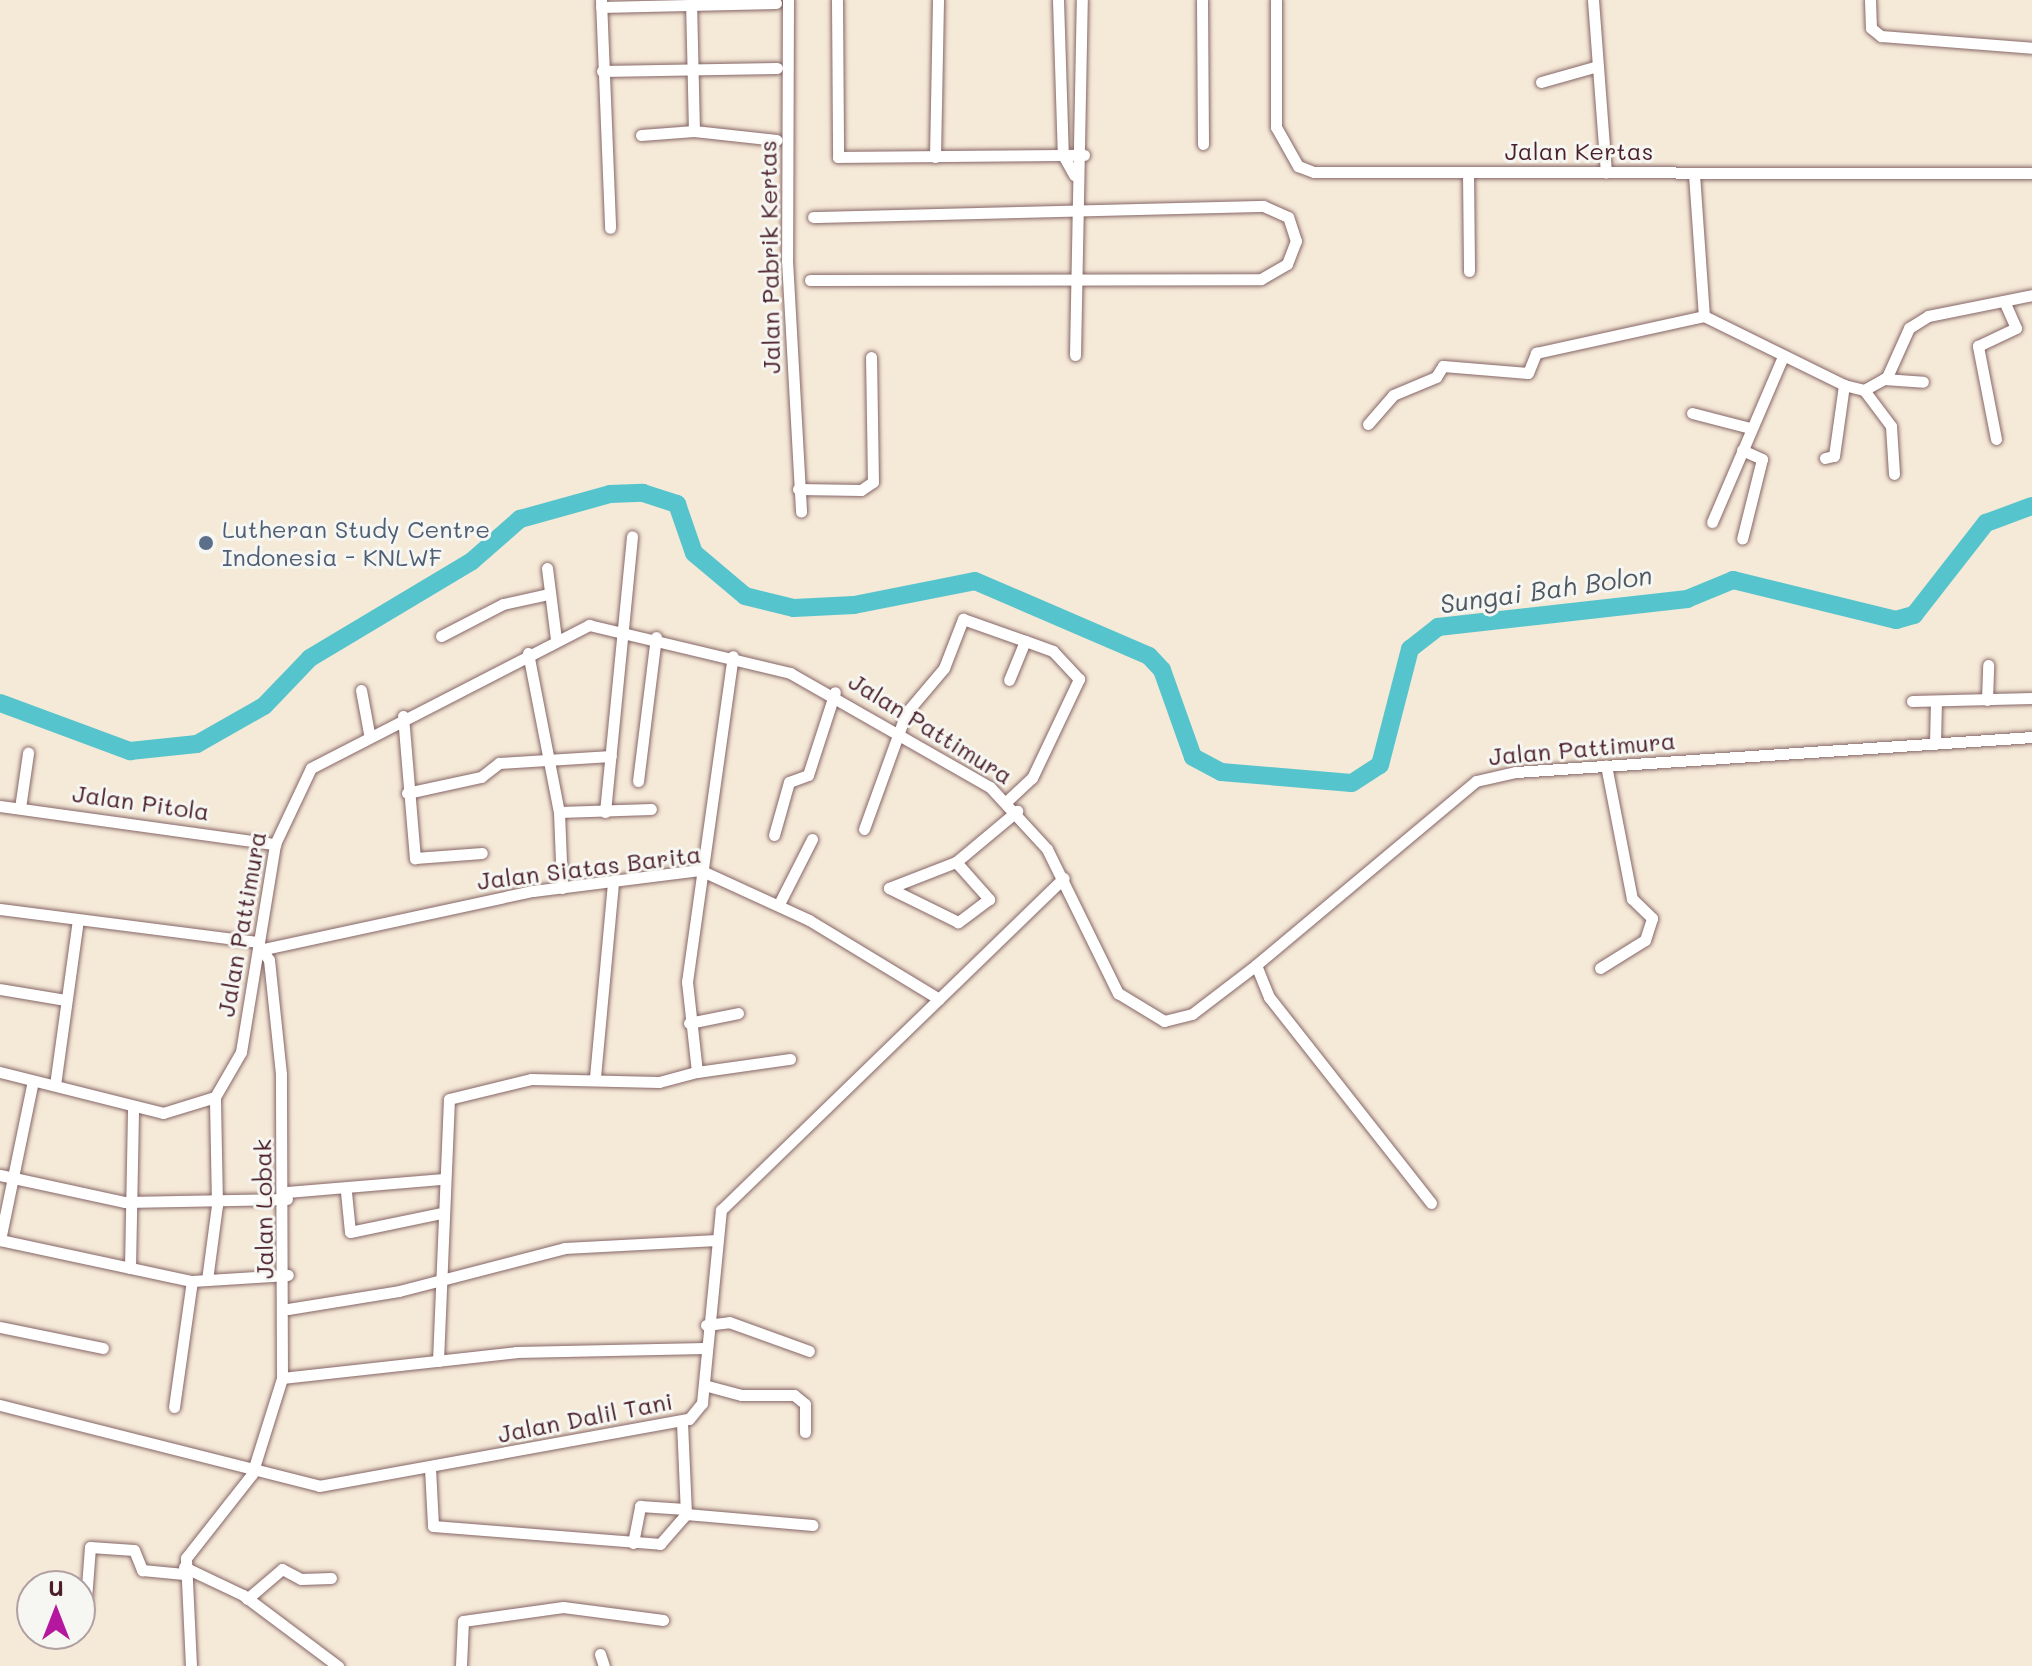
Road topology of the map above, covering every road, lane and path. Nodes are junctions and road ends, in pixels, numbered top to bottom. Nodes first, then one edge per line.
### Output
1 (837, 0) edge
2 (938, 0) edge
3 (1058, 0) edge
4 (1082, 0) edge
5 (1202, 0) edge
6 (1276, 0) edge
7 (1593, 0) edge
8 (1870, 0) edge
9 (782, 2) edge
10 (601, 3) edge
11 (691, 3) edge
12 (2032, 48) edge
13 (1598, 66) junction
14 (777, 68) dead end
15 (692, 70) junction
16 (602, 71) junction
17 (1541, 82) dead end
18 (694, 131) junction
19 (641, 135) dead end
20 (777, 140) dead end
21 (1203, 144) dead end
22 (1063, 155) junction
23 (1084, 155) junction
24 (935, 157) junction
25 (1468, 173) junction
26 (1606, 173) junction
27 (2032, 173) edge
28 (1694, 174) junction
29 (1074, 175) junction
30 (1074, 211) junction
31 (813, 217) dead end
32 (610, 228) dead end
33 (1469, 271) dead end
34 (810, 280) dead end
35 (1075, 285) junction
36 (2032, 295) edge
37 (2005, 303) junction
38 (1704, 316) junction
39 (1075, 355) dead end
40 (1783, 356) junction
41 (871, 357) dead end
42 (1884, 379) junction
43 (1923, 382) dead end
44 (1844, 385) junction
45 (1864, 390) junction
46 (1692, 413) dead end
47 (1992, 423) junction
48 (1368, 424) dead end
49 (1978, 425) dead end
50 (1750, 428) junction
51 (1996, 439) dead end
52 (1742, 450) junction
53 (1825, 458) dead end
54 (1894, 474) dead end
55 (798, 489) junction
56 (801, 512) dead end
57 (1712, 522) dead end
58 (632, 536) dead end
59 (1742, 539) dead end
60 (547, 568) dead end
61 (548, 594) junction
62 (625, 630) junction
63 (441, 636) dead end
64 (656, 637) junction
65 (556, 639) junction
66 (1025, 641) junction
67 (528, 653) junction
68 (733, 656) junction
69 (1988, 665) dead end
70 (1009, 680) dead end
71 (361, 690) dead end
72 (835, 692) junction
73 (2032, 698) edge
74 (1987, 700) junction
75 (1912, 701) dead end
76 (1936, 701) junction
77 (403, 716) junction
78 (900, 732) junction
79 (369, 733) junction
80 (2032, 737) edge
81 (1935, 744) junction
82 (28, 753) dead end
83 (611, 756) junction
84 (550, 757) junction
85 (1606, 765) junction
86 (638, 781) dead end
87 (407, 793) junction
88 (1007, 801) junction
89 (0, 806) edge
90 (20, 808) junction
91 (651, 809) dead end
92 (1017, 811) junction
93 (559, 812) junction
94 (605, 812) junction
95 (864, 829) dead end
96 (774, 835) dead end
97 (812, 839) dead end
98 (275, 844) junction
99 (482, 853) dead end
100 (956, 862) junction
101 (700, 870) junction
102 (1064, 878) junction
103 (613, 883) junction
104 (562, 888) junction
105 (779, 904) junction
106 (0, 909) edge
107 (78, 920) junction
108 (261, 946) junction
109 (1253, 967) junction
110 (1600, 968) dead end
111 (0, 989) edge
112 (939, 999) junction
113 (66, 1000) junction
114 (738, 1013) dead end
115 (689, 1023) junction
116 (790, 1059) dead end
117 (0, 1072) edge
118 (697, 1072) junction
119 (595, 1077) junction
120 (33, 1081) junction
121 (55, 1085) junction
122 (215, 1097) junction
123 (133, 1107) junction
124 (6, 1176) edge
125 (443, 1179) junction
126 (346, 1192) junction
127 (287, 1196) junction
128 (131, 1202) junction
129 (1431, 1203) dead end
130 (217, 1205) junction
131 (442, 1213) junction
132 (0, 1240) edge
133 (716, 1240) junction
134 (130, 1268) junction
135 (288, 1275) junction
136 (207, 1280) junction
137 (440, 1280) junction
138 (192, 1281) junction
139 (288, 1309) junction
140 (706, 1325) junction
141 (0, 1327) edge
142 (103, 1348) dead end
143 (705, 1348) junction
144 (809, 1351) dead end
145 (438, 1361) junction
146 (282, 1378) junction
147 (704, 1385) junction
148 (0, 1405) edge
149 (174, 1407) dead end
150 (682, 1421) junction
151 (805, 1432) dead end
152 (430, 1468) junction
153 (252, 1474) junction
154 (686, 1511) junction
155 (813, 1525) dead end
156 (633, 1543) junction
157 (88, 1570) edge
158 (184, 1571) junction
159 (331, 1578) dead end
160 (247, 1599) junction
161 (663, 1620) dead end
162 (191, 1666) edge
163 (338, 1666) edge
164 (461, 1666) edge

1 - 24 street
2 - 24 street
3 - 22 street
4 - 23 street
5 - 21 street
6 - 25 street, Jalan Kertas
7 - 13 street
8 - 12 street
9 - 11 street
9 - 55 street, Jalan Pabrik Kertas
10 - 11 street
10 - 16 street
11 - 15 street
13 - 17 street
13 - 26 street
14 - 15 street
15 - 16 street
15 - 18 street
16 - 32 street
18 - 19 street
18 - 20 street
22 - 23 street
22 - 24 street
22 - 29 street
23 - 29 street
25 - 26 street, Jalan Kertas
25 - 33 street
26 - 28 street, Jalan Kertas
27 - 28 street, Jalan Kertas
28 - 38 street
29 - 30 street
30 - 31 street
30 - 35 street
30 - 35 street
34 - 35 street
35 - 39 street
36 - 37 street
37 - 42 street
37 - 47 street
38 - 40 street
38 - 48 street
40 - 44 street
40 - 50 street
41 - 55 street
42 - 43 street
42 - 45 street
44 - 45 street
44 - 53 street
45 - 54 street
46 - 50 street
47 - 49 street
47 - 51 street
50 - 52 street
52 - 57 street
52 - 59 street
55 - 56 street, Jalan Pabrik Kertas
58 - 62 street
60 - 61 street
61 - 63 street
61 - 65 street
62 - 64 street, Jalan Pattimura
62 - 65 street, Jalan Pattimura
62 - 83 street
64 - 68 street, Jalan Pattimura
64 - 86 street
65 - 67 street, Jalan Pattimura
66 - 70 street
66 - 78 street
66 - 88 street
67 - 77 street, Jalan Pattimura
67 - 84 street
68 - 72 street, Jalan Pattimura
68 - 101 street
69 - 74 street
71 - 79 street
72 - 78 street, Jalan Pattimura
72 - 96 street
73 - 74 street
74 - 76 street
75 - 76 street
76 - 81 street
77 - 79 street, Jalan Pattimura
77 - 87 street
78 - 88 street, Jalan Pattimura
78 - 95 street
79 - 98 street, Jalan Pattimura
80 - 81 street, Jalan Pattimura
81 - 85 street, Jalan Pattimura
82 - 90 street
83 - 84 street
83 - 94 street
84 - 87 street
84 - 93 street
85 - 109 street, Jalan Pattimura
85 - 110 street
87 - 99 street
88 - 92 street, Jalan Pattimura
89 - 90 street, Jalan Pitola
90 - 98 street, Jalan Pitola
91 - 94 street
92 - 100 street
92 - 102 street, Jalan Pattimura
93 - 94 street
93 - 104 street
97 - 105 street
98 - 108 street, Jalan Pattimura
100 - 100 street
101 - 103 street, Jalan Siatas Barita
101 - 105 street, Jalan Siatas Barita
101 - 115 street
102 - 109 street, Jalan Pattimura
102 - 112 street, Jalan Dalil Tani
103 - 104 street, Jalan Siatas Barita
103 - 119 street
104 - 108 street, Jalan Siatas Barita
105 - 112 street, Jalan Siatas Barita
106 - 107 street, Jalan Siatas Barita
107 - 108 street, Jalan Siatas Barita
107 - 113 street
108 - 122 street, Jalan Pattimura
108 - 127 street, Jalan Lobak
109 - 129 street
111 - 113 street
112 - 133 street, Jalan Dalil Tani
113 - 121 street
114 - 115 street
115 - 118 street
116 - 118 street
117 - 120 street
118 - 119 street
119 - 125 street
120 - 121 street
120 - 124 street
121 - 123 street
122 - 123 street
122 - 130 street
123 - 128 street
124 - 128 street
124 - 132 street
125 - 126 street
125 - 131 street
126 - 127 street
126 - 131 street
127 - 130 street
127 - 135 street, Jalan Lobak
128 - 130 street
128 - 134 street
130 - 136 street
131 - 137 street
132 - 134 street
133 - 137 street
133 - 140 street, Jalan Dalil Tani
134 - 138 street
135 - 136 street
135 - 139 street, Jalan Lobak
136 - 138 street
137 - 139 street
137 - 145 street
138 - 149 street
139 - 146 street, Jalan Lobak
140 - 143 street, Jalan Dalil Tani
140 - 144 street
141 - 142 street
143 - 145 street
143 - 147 street, Jalan Dalil Tani
145 - 146 street
146 - 153 street, Jalan Lobak
147 - 150 street, Jalan Dalil Tani
147 - 151 street
148 - 153 street, Jalan Dalil Tani
150 - 152 street, Jalan Dalil Tani
150 - 154 street
152 - 153 street, Jalan Dalil Tani
152 - 156 street
153 - 158 street, Jalan Lobak
154 - 155 street
154 - 156 street
154 - 156 street
157 - 158 street
158 - 160 street
158 - 162 street
159 - 160 street
160 - 163 street
161 - 164 street

